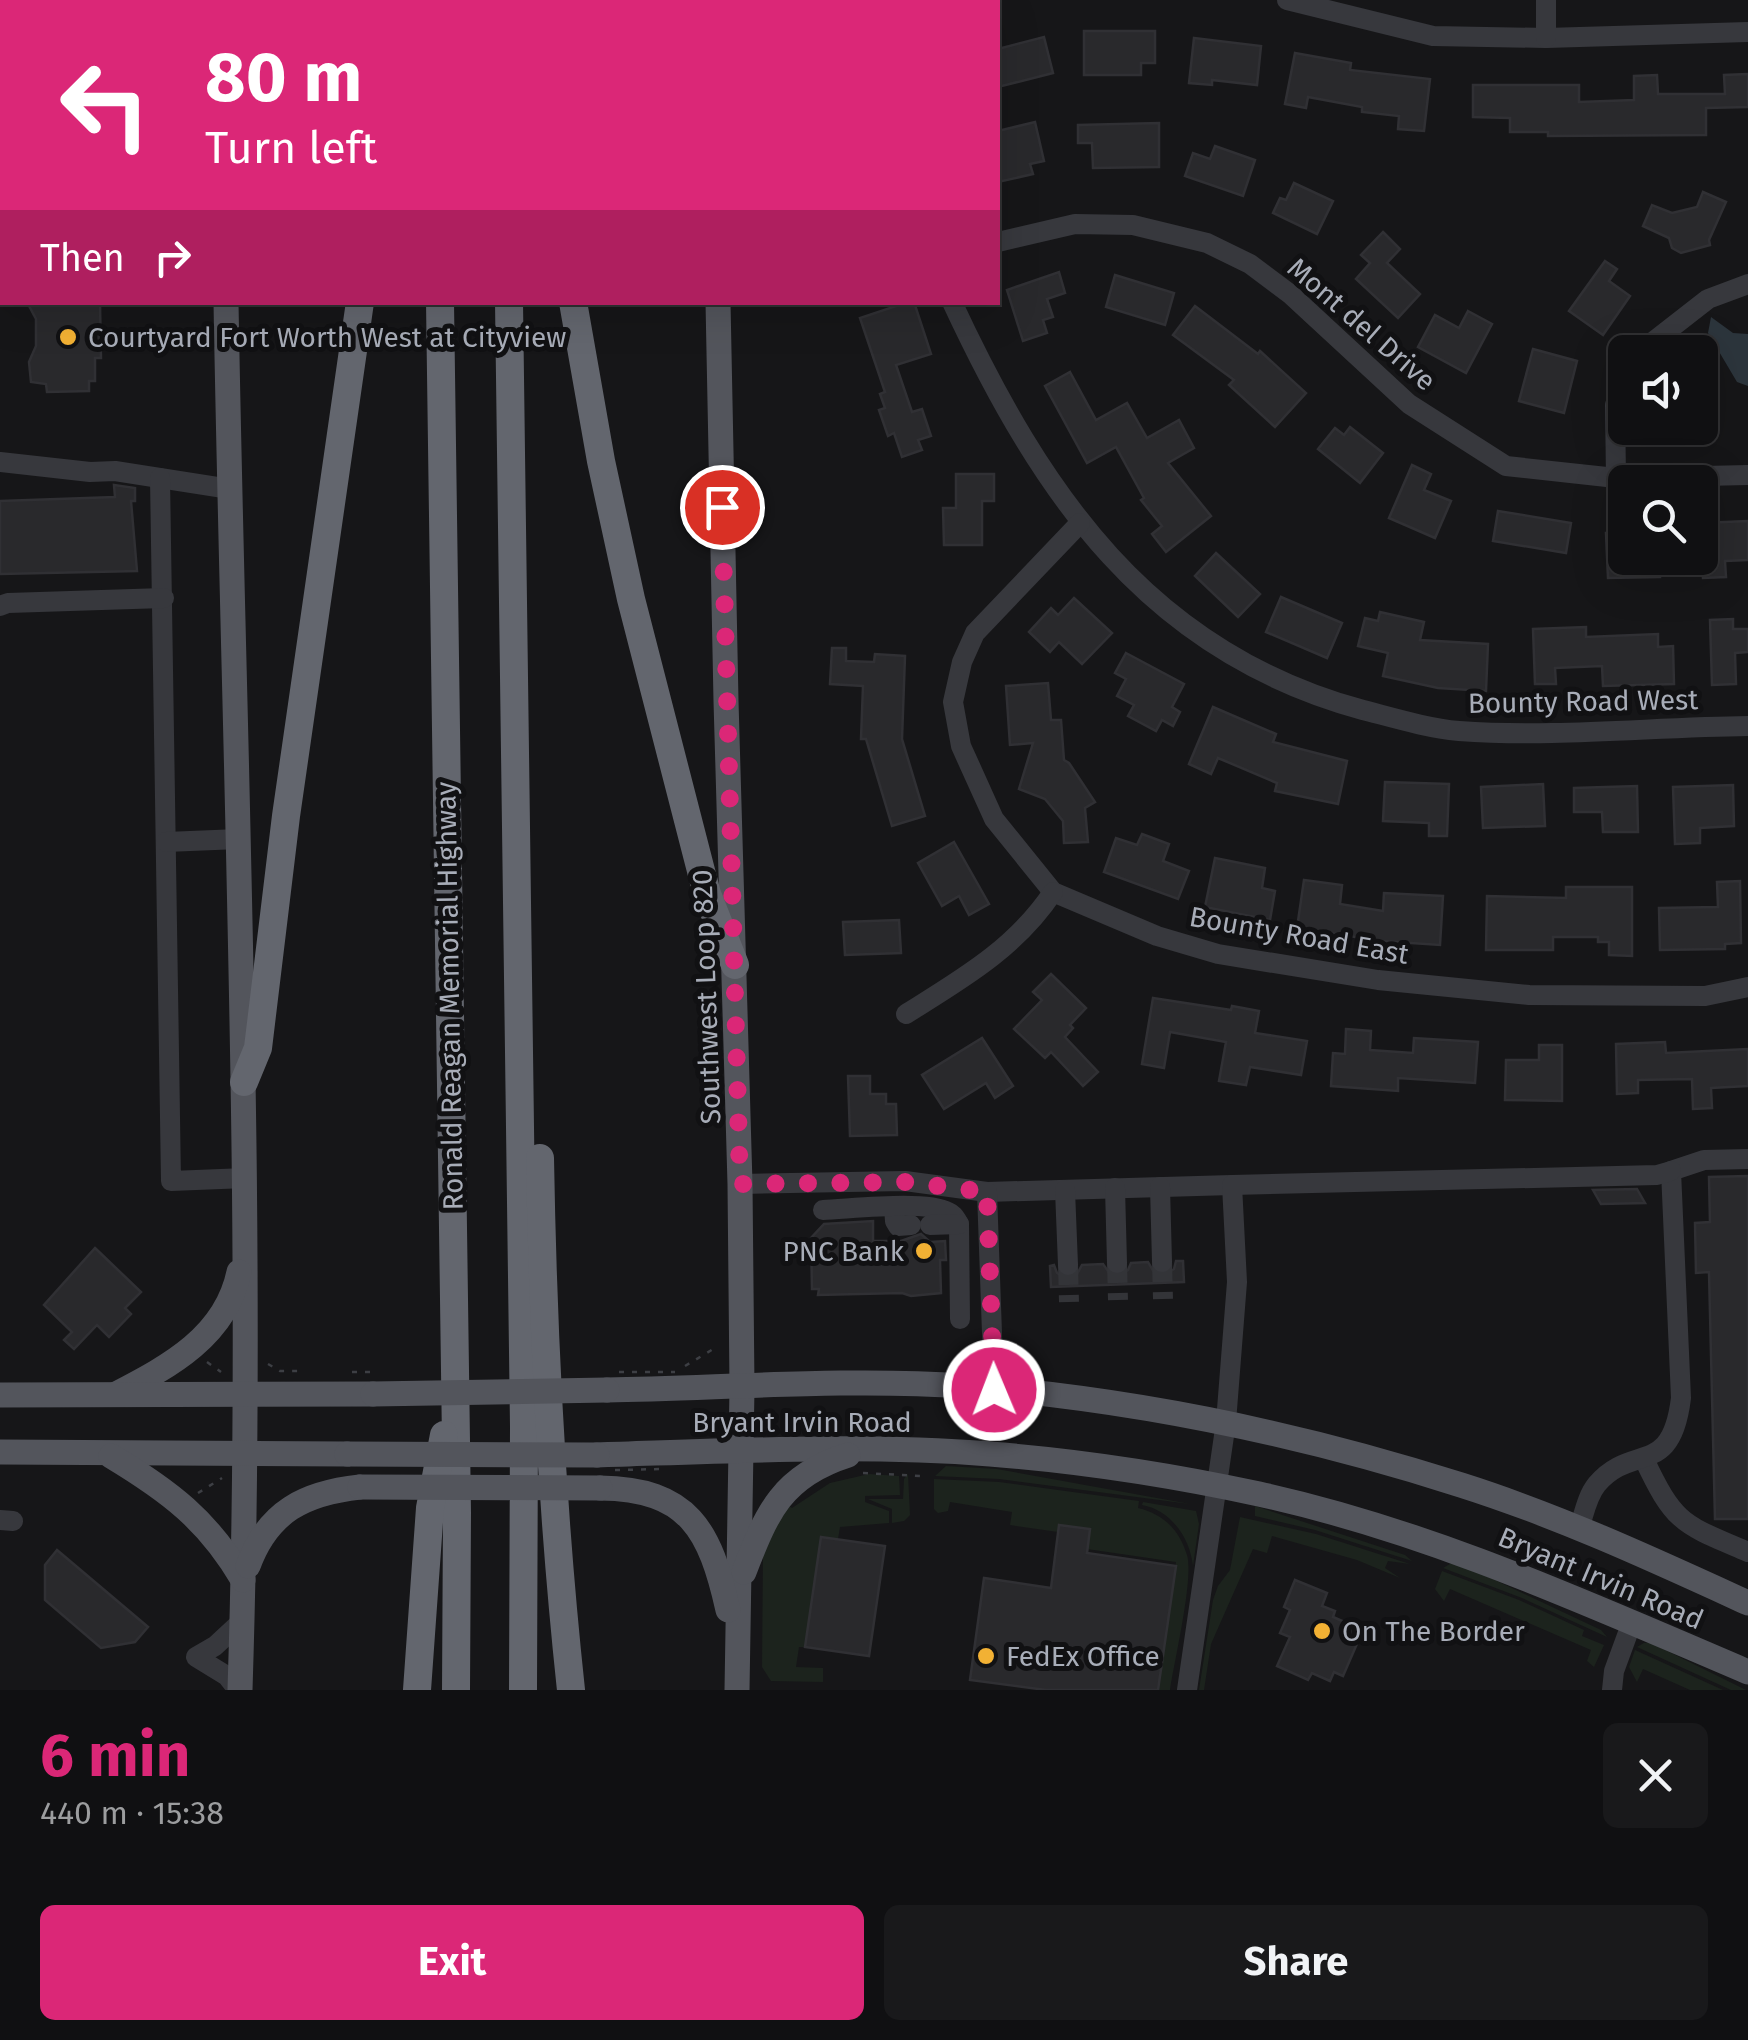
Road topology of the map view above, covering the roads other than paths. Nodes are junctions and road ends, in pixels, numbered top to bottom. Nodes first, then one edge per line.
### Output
1 (1287, 0) edge
2 (1546, 0) edge
3 (1748, 32) edge
4 (1546, 38) junction
5 (1000, 242) edge
6 (1748, 284) edge
7 (226, 305) edge
8 (360, 305) edge
9 (440, 305) edge
10 (510, 305) edge
11 (573, 305) edge
12 (718, 305) edge
13 (953, 305) edge
14 (1661, 335) edge
15 (0, 462) edge
16 (1748, 474) edge
17 (1718, 475) edge
18 (1608, 477) edge
19 (160, 478) junction
20 (230, 489) junction
21 (1080, 523) junction
22 (164, 598) junction
23 (0, 606) edge
24 (1748, 726) edge
25 (516, 786) junction
26 (238, 840) junction
27 (166, 842) junction
28 (1052, 892) junction
29 (735, 965) junction
30 (1748, 987) edge
31 (906, 1014) dead end
32 (244, 1082) junction
33 (1748, 1159) edge
34 (1671, 1171) junction
35 (246, 1178) junction
36 (882, 1182) junction
37 (740, 1184) junction
38 (1232, 1185) junction
39 (1160, 1187) junction
40 (1115, 1188) junction
41 (1065, 1190) junction
42 (987, 1192) junction
43 (888, 1208) junction
44 (824, 1210) dead end
45 (959, 1224) junction
46 (246, 1233) junction
47 (1162, 1262) tunnel mouth
48 (1116, 1263) tunnel mouth
49 (1068, 1265) tunnel mouth
50 (960, 1319) dead end
51 (454, 1384) junction
52 (742, 1388) junction
53 (994, 1390) junction
54 (0, 1395) edge
55 (113, 1395) junction
56 (246, 1396) junction
57 (1226, 1422) junction
58 (739, 1450) junction
59 (0, 1452) edge
60 (246, 1453) junction
61 (106, 1454) junction
62 (1644, 1460) junction
63 (863, 1461) junction
64 (1218, 1486) junction
65 (1579, 1529) junction
66 (1748, 1552) edge
67 (243, 1580) junction
68 (738, 1586) junction
69 (1748, 1603) edge
70 (242, 1620) junction
71 (1632, 1622) junction
72 (738, 1654) junction
73 (1748, 1672) edge
74 (239, 1690) edge
75 (416, 1690) edge
76 (456, 1690) edge
77 (524, 1690) edge
78 (571, 1690) edge
79 (737, 1690) edge
80 (1187, 1690) edge
81 (1612, 1690) edge

1 - 4 street
2 - 4 street
3 - 4 street
5 - 18 street, Mont del Drive
6 - 14 street
7 - 20 main road
8 - 32 highway
9 - 51 highway, Ronald Reagan Memorial Highway
10 - 25 highway
11 - 29 highway
12 - 29 main road, Southwest Loop 820
13 - 21 street, Bounty Road West
15 - 19 street
16 - 17 street, Mont del Drive
19 - 20 street
19 - 22 street
20 - 26 main road
21 - 24 street, Bounty Road West
21 - 28 street, Bounty Road East
22 - 23 street
22 - 27 street
25 - 77 highway
25 - 78 highway
26 - 27 street
26 - 32 main road
27 - 35 street
28 - 30 street, Bounty Road East
28 - 31 street
29 - 37 main road, Southwest Loop 820
32 - 35 main road
33 - 34 street
34 - 38 street
34 - 62 street
35 - 46 main road
36 - 37 street
36 - 42 street
36 - 43 street
37 - 52 main road, Southwest Loop 820
38 - 39 street
38 - 57 street
39 - 40 street
39 - 47 street
40 - 41 street
40 - 48 street
41 - 42 street
41 - 49 street
42 - 53 street
43 - 44 street
43 - 45 street
43 - 45 street
45 - 50 street
46 - 55 main road
46 - 56 main road
51 - 75 highway
51 - 76 highway, Ronald Reagan Memorial Highway
52 - 53 main road, Bryant Irvin Road
52 - 56 main road, Bryant Irvin Road, bridge
52 - 58 main road, Southwest Loop 820
53 - 57 main road, Bryant Irvin Road
54 - 55 main road, Bryant Irvin Road
55 - 56 main road, Bryant Irvin Road
56 - 60 main road
57 - 64 street
57 - 65 main road, Bryant Irvin Road
58 - 60 main road, Bryant Irvin Road, bridge
58 - 63 main road, Bryant Irvin Road
58 - 68 main road, Southwest Loop 820
59 - 61 main road, Bryant Irvin Road
60 - 61 main road, Bryant Irvin Road
60 - 67 main road
61 - 67 main road
62 - 65 street
62 - 66 street
63 - 64 main road, Bryant Irvin Road
63 - 68 main road
64 - 71 main road, Bryant Irvin Road
64 - 80 street
65 - 69 main road, Bryant Irvin Road
67 - 70 main road
67 - 72 main road, bridge
68 - 72 main road, Southwest Loop 820
70 - 74 main road
70 - 74 street
71 - 73 main road, Bryant Irvin Road
71 - 81 street
72 - 79 main road, Southwest Loop 820

